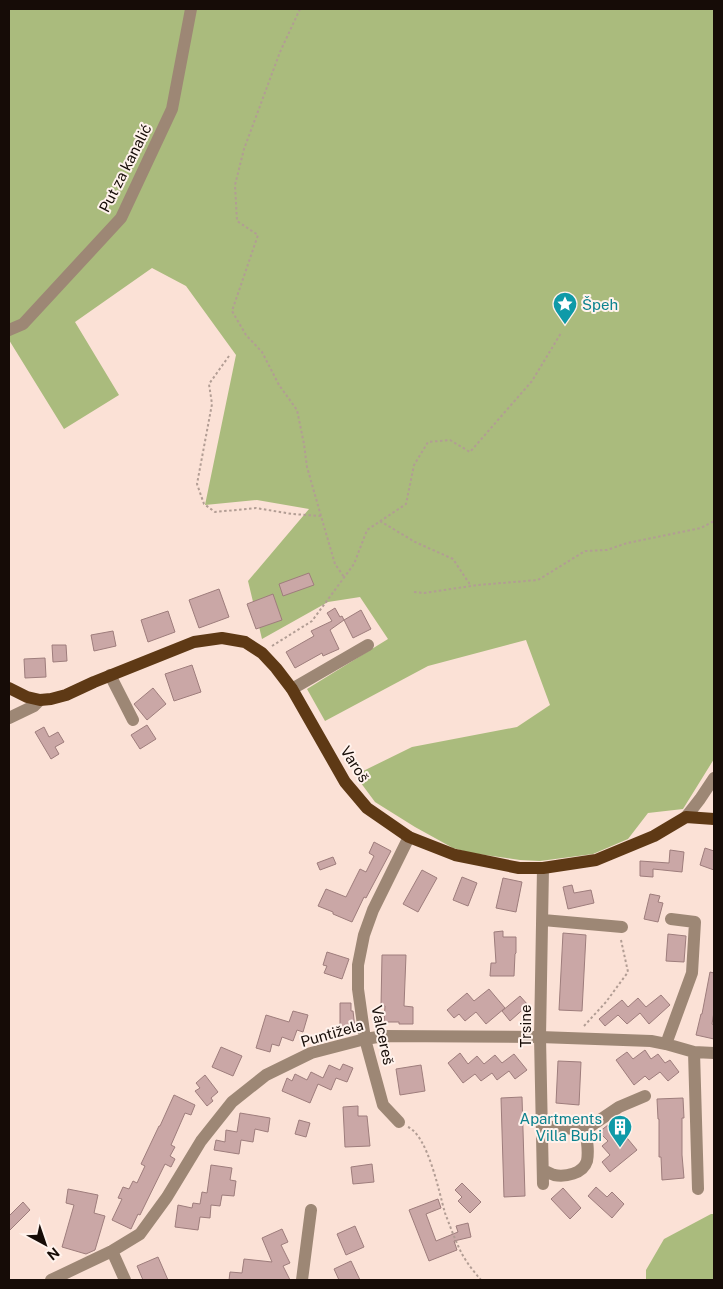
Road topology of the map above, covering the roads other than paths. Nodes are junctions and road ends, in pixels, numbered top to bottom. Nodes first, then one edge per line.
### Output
1 (191, 9) edge
2 (9, 330) edge
3 (368, 645) dead end
4 (110, 675) junction
5 (9, 688) edge
6 (292, 690) junction
7 (40, 700) junction
8 (9, 718) edge
9 (133, 720) dead end
10 (714, 778) edge
11 (686, 817) junction
12 (714, 819) edge
13 (409, 837) junction
14 (543, 868) junction
15 (670, 919) dead end
16 (543, 920) junction
17 (622, 934) road end
18 (540, 1037) junction
19 (365, 1039) junction
20 (666, 1044) junction
21 (694, 1052) junction
22 (714, 1053) edge
23 (645, 1096) dead end
24 (399, 1122) road end
25 (542, 1126) junction
26 (585, 1130) junction
27 (543, 1170) junction
28 (543, 1184) dead end
29 (698, 1188) dead end
30 (312, 1210) dead end
31 (112, 1252) junction
32 (51, 1280) edge
33 (125, 1280) edge
34 (302, 1280) edge

1 - 2 street, Put za kanalić
3 - 6 street
4 - 6 main road, Varoš
4 - 7 main road, Varoš
4 - 9 street
5 - 7 main road, Varoš
6 - 13 main road, Varoš
7 - 8 street
10 - 11 street
11 - 12 main road
11 - 14 main road, Varoš
13 - 14 main road, Varoš
13 - 19 street, Valcereš
14 - 16 street, Trsine
15 - 20 street
16 - 17 street
16 - 18 street, Trsine
18 - 19 street, Puntižela
18 - 20 street, Puntižela
18 - 25 street, Trsine
19 - 24 street, Valcereš
19 - 31 street, Puntižela
20 - 21 street, Puntižela
21 - 22 street, Puntižela
21 - 29 street
23 - 26 street
25 - 26 street
25 - 27 street, Trsine
26 - 27 street
27 - 28 street, Trsine
30 - 34 street
31 - 32 street, Puntižela
31 - 33 street

